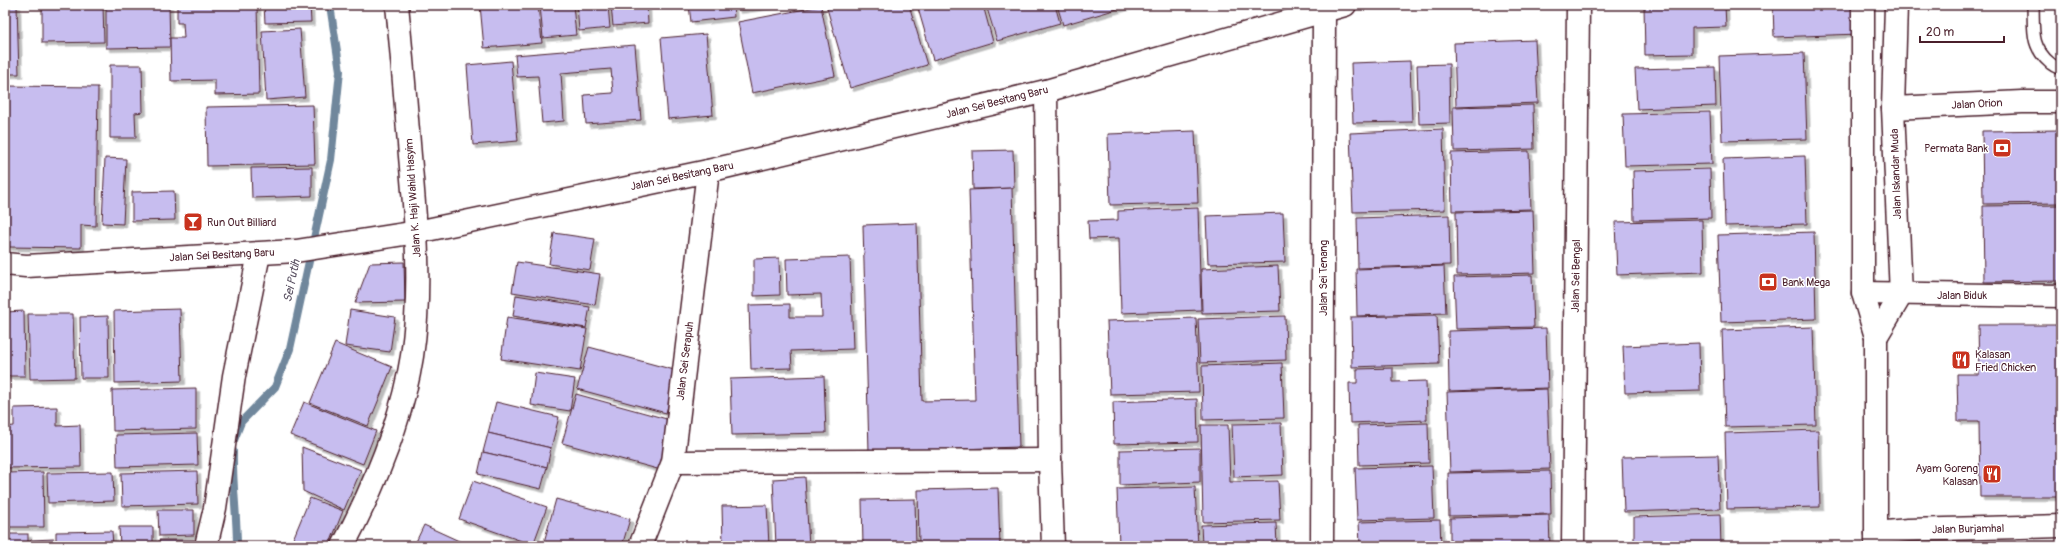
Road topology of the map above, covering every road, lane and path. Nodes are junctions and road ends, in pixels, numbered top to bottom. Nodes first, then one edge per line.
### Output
1 (397, 5) edge
2 (1345, 5) edge
3 (1578, 5) edge
4 (1863, 5) edge
5 (1896, 5) edge
6 (2033, 5) edge
7 (1324, 11) junction
8 (1862, 65) junction
9 (1894, 67) junction
10 (2061, 68) edge
11 (1046, 90) junction
12 (2061, 102) edge
13 (1894, 108) junction
14 (708, 171) junction
15 (417, 232) junction
16 (259, 254) junction
17 (5, 264) edge
18 (1863, 293) junction
19 (1901, 295) junction
20 (2061, 296) edge
21 (1876, 337) junction
22 (1050, 460) junction
23 (673, 462) junction
24 (2061, 526) edge
25 (1876, 540) edge
26 (206, 546) edge
27 (343, 546) edge
28 (640, 546) edge
29 (1054, 546) edge
30 (1322, 546) edge
31 (1573, 546) edge

1 - 15 street, Jalan K. Haji Wahid Hasyim
2 - 7 street, Jalan Sei Besitang Baru
3 - 31 street, Jalan Sei Bengal
4 - 8 street
5 - 9 street, Jalan Iskandar Muda
6 - 10 lane
7 - 11 street, Jalan Sei Besitang Baru
7 - 30 street, Jalan Sei Tenang
8 - 9 street
8 - 18 street
9 - 13 street, Jalan Iskandar Muda
11 - 14 street, Jalan Sei Besitang Baru
11 - 22 street
12 - 13 street, Jalan Orion
13 - 19 street, Jalan Iskandar Muda
14 - 15 street, Jalan Sei Besitang Baru
14 - 23 street, Jalan Sei Serapuh
15 - 16 street, Jalan Sei Besitang Baru
15 - 27 street, Jalan K. Haji Wahid Hasyim
16 - 17 street, Jalan Sei Besitang Baru
16 - 26 street
18 - 19 street, Jalan Biduk
18 - 21 street
19 - 20 street, Jalan Biduk
19 - 21 street
21 - 25 street
22 - 23 street
22 - 29 street
23 - 28 street, Jalan Sei Serapuh
24 - 25 street, Jalan Burjamhal

